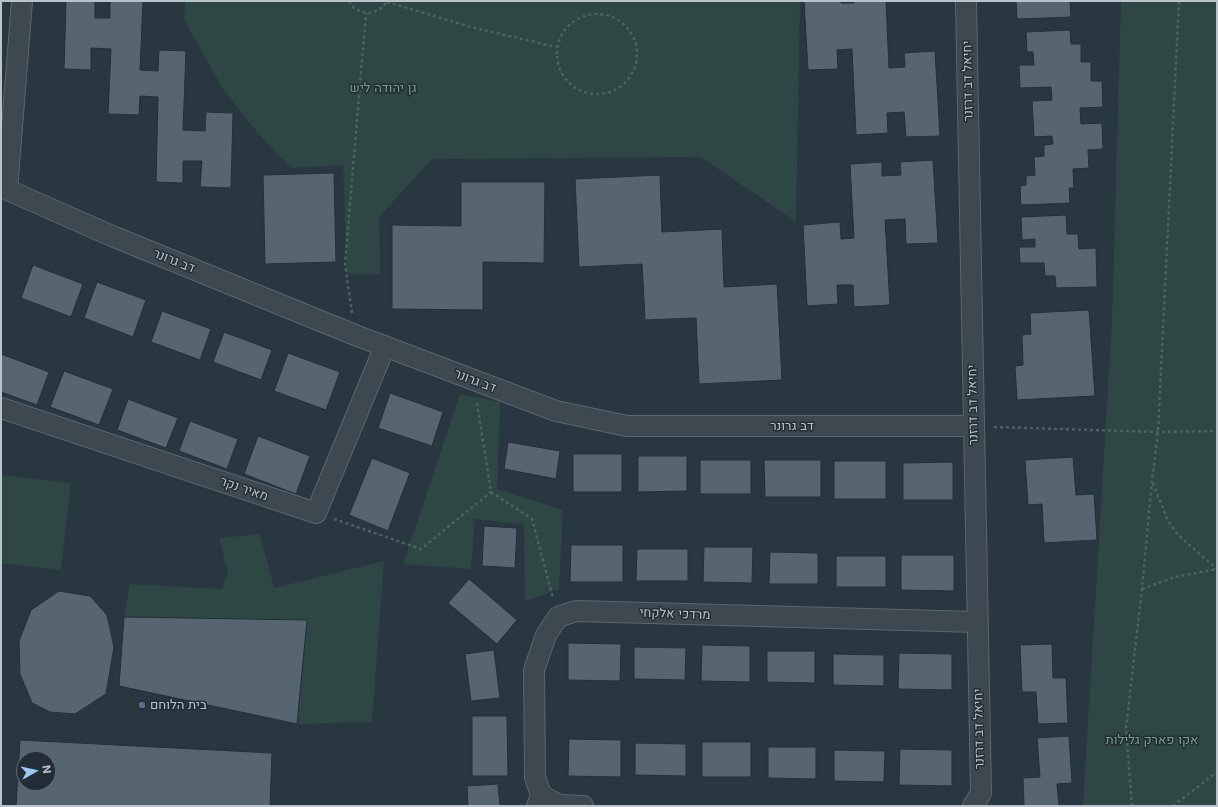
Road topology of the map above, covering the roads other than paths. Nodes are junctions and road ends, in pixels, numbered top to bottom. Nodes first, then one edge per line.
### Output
1 (22, 1) edge
2 (966, 1) edge
3 (4, 189) edge
4 (385, 346) junction
5 (1, 408) edge
6 (973, 426) junction
7 (977, 622) junction
8 (539, 800) edge
9 (582, 806) edge
10 (973, 806) edge

1 - 3 street, דב גרונר
2 - 6 street, יחיאל דב דרזנר
3 - 4 street, דב גרונר
4 - 5 street, מאיר נקר
4 - 6 street, דב גרונר
6 - 7 street, יחיאל דב דרזנר
7 - 8 street, מרדכי אלקחי
7 - 10 street, יחיאל דב דרזנר
8 - 9 street

